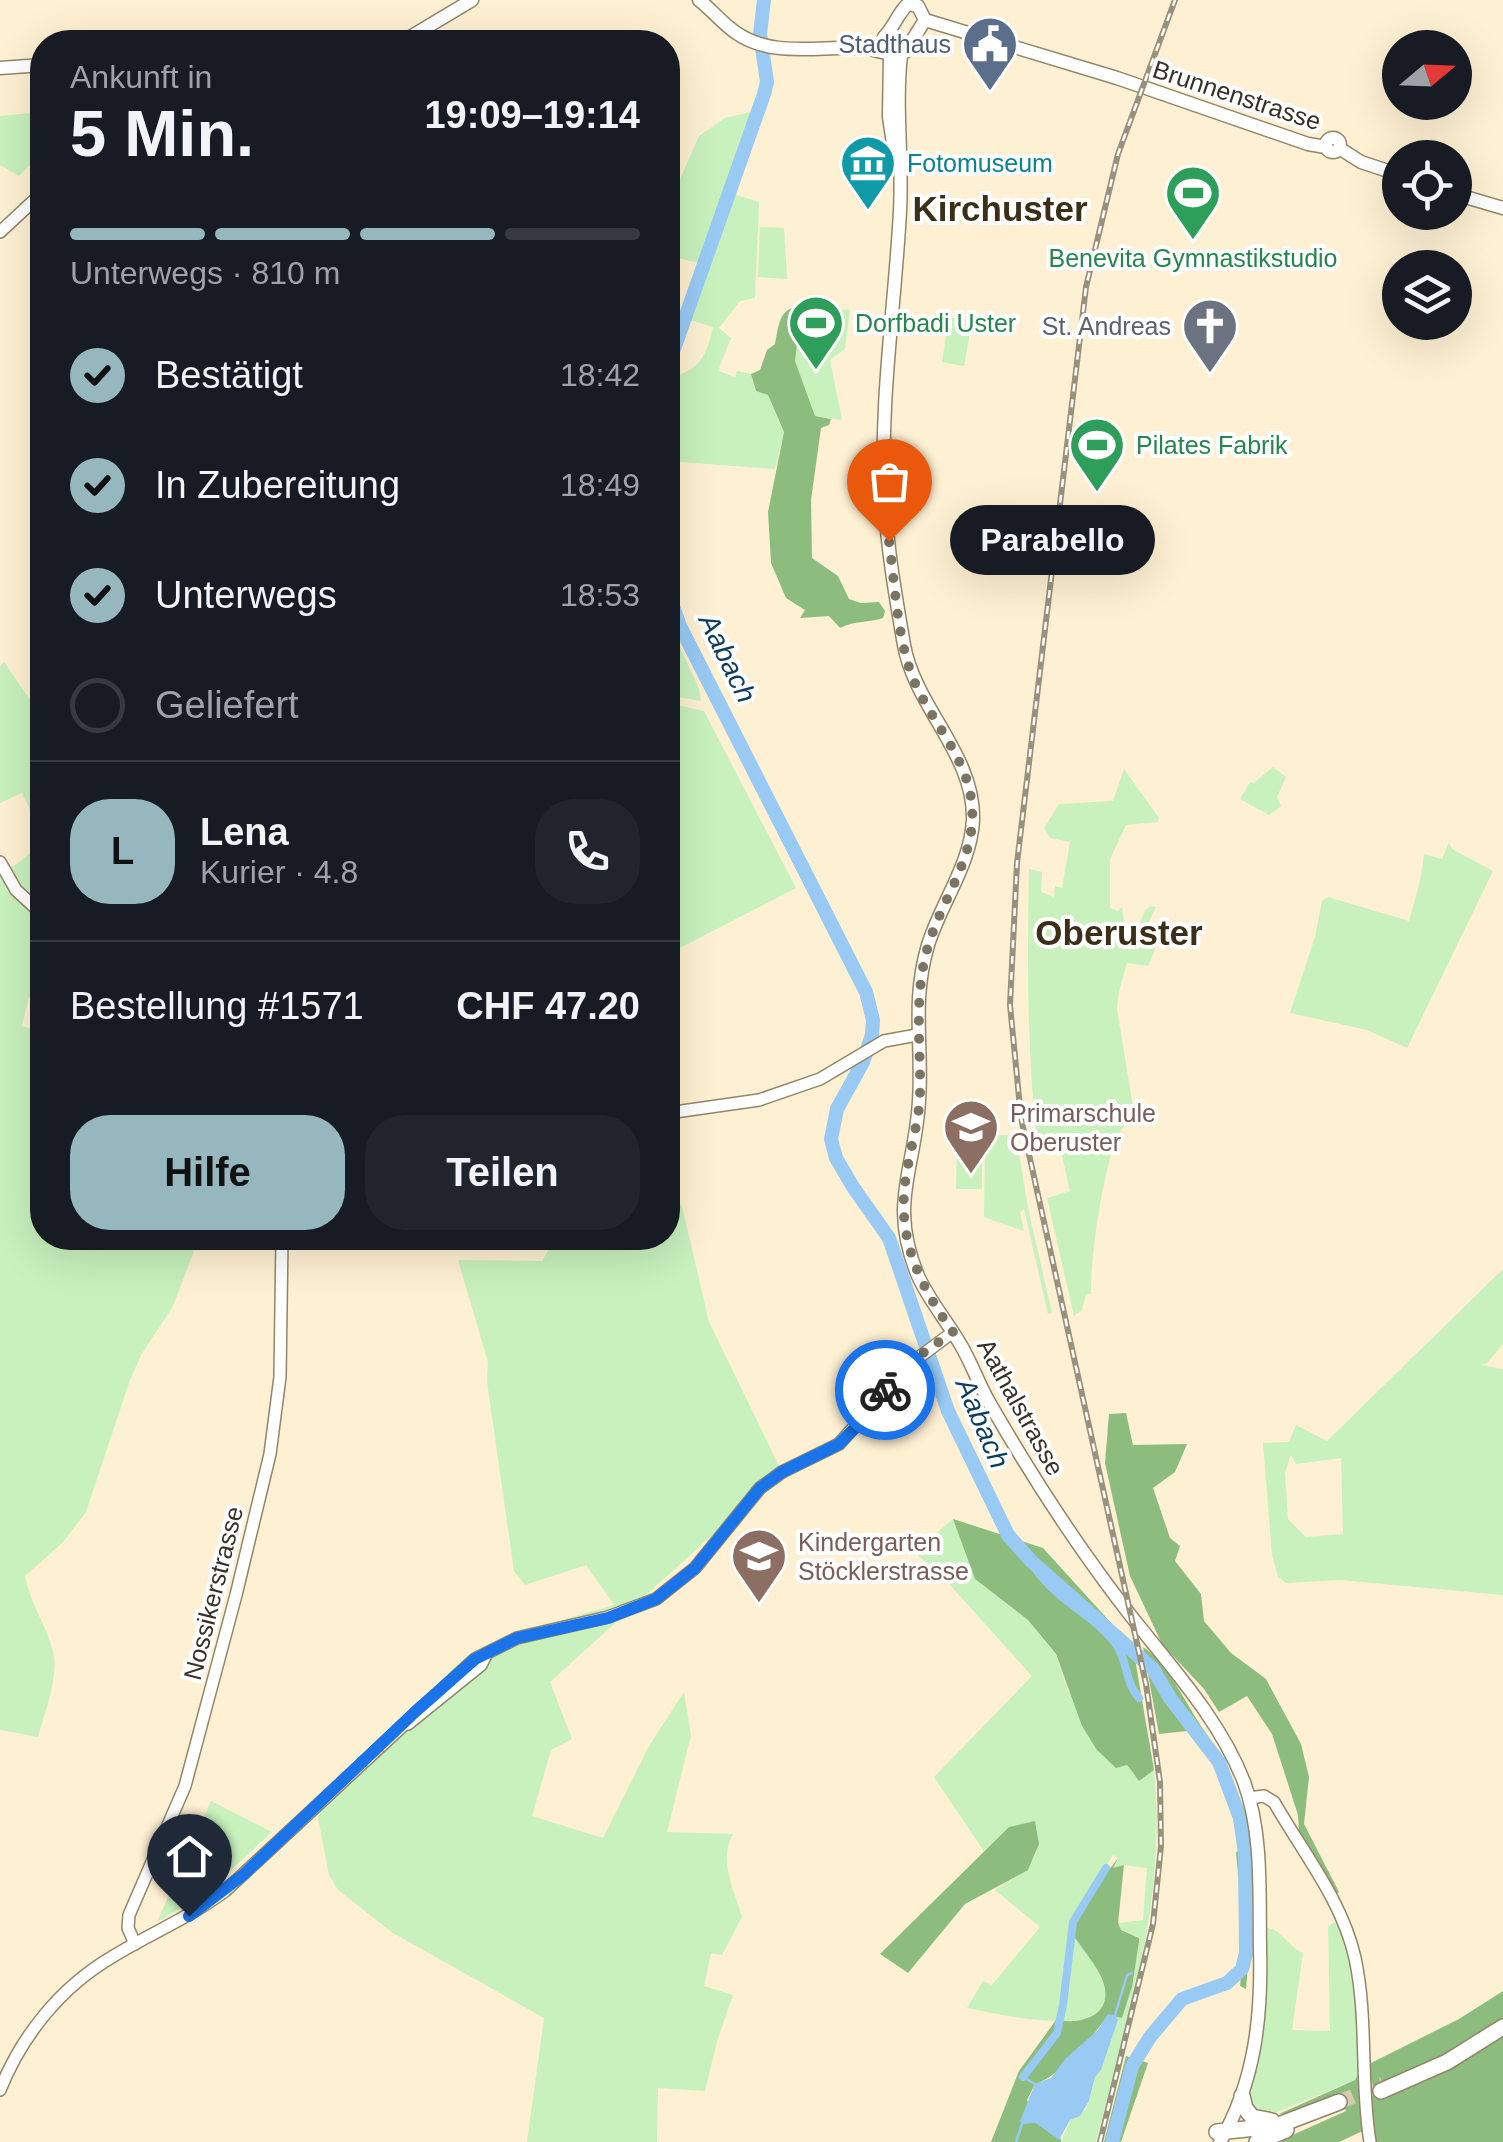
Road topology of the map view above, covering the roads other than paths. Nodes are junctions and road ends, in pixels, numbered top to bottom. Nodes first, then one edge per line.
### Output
1 (472, 0) edge
2 (699, 0) edge
3 (913, 2) edge
4 (925, 20) junction
5 (423, 30) edge
6 (890, 49) junction
7 (30, 67) edge
8 (0, 68) edge
9 (1382, 169) edge
10 (1472, 199) edge
11 (30, 204) edge
12 (1503, 208) edge
13 (0, 232) edge
14 (0, 862) edge
15 (30, 903) edge
16 (917, 1035) junction
17 (680, 1111) edge
18 (282, 1250) edge
19 (953, 1332) junction
20 (1249, 1798) junction
21 (135, 1944) junction
22 (1503, 2024) edge
23 (1256, 2025) junction
24 (1382, 2088) tunnel mouth
25 (0, 2090) edge
26 (1242, 2096) junction
27 (1306, 2115) junction
28 (1280, 2132) junction
29 (1223, 2138) edge
30 (1258, 2142) edge
31 (1370, 2142) edge

1 - 5 main road
2 - 6 main road
3 - 4 main road
3 - 6 main road
4 - 6 main road
4 - 9 main road, Brunnenstrasse
6 - 16 main road, Aathalstrasse
7 - 8 main road
10 - 12 main road
11 - 13 street
14 - 15 street
16 - 17 street
16 - 19 main road, Aathalstrasse
18 - 21 street, Nossikerstrasse
19 - 20 main road, Aathalstrasse
19 - 21 street
20 - 23 main road, Aathalstrasse
20 - 31 street
21 - 25 street
22 - 24 highway
23 - 26 main road, Aathalstrasse
23 - 29 main road, Aathalstrasse
26 - 27 highway
26 - 29 main road, Aathalstrasse
27 - 28 highway
27 - 29 highway
28 - 29 highway
28 - 30 highway

